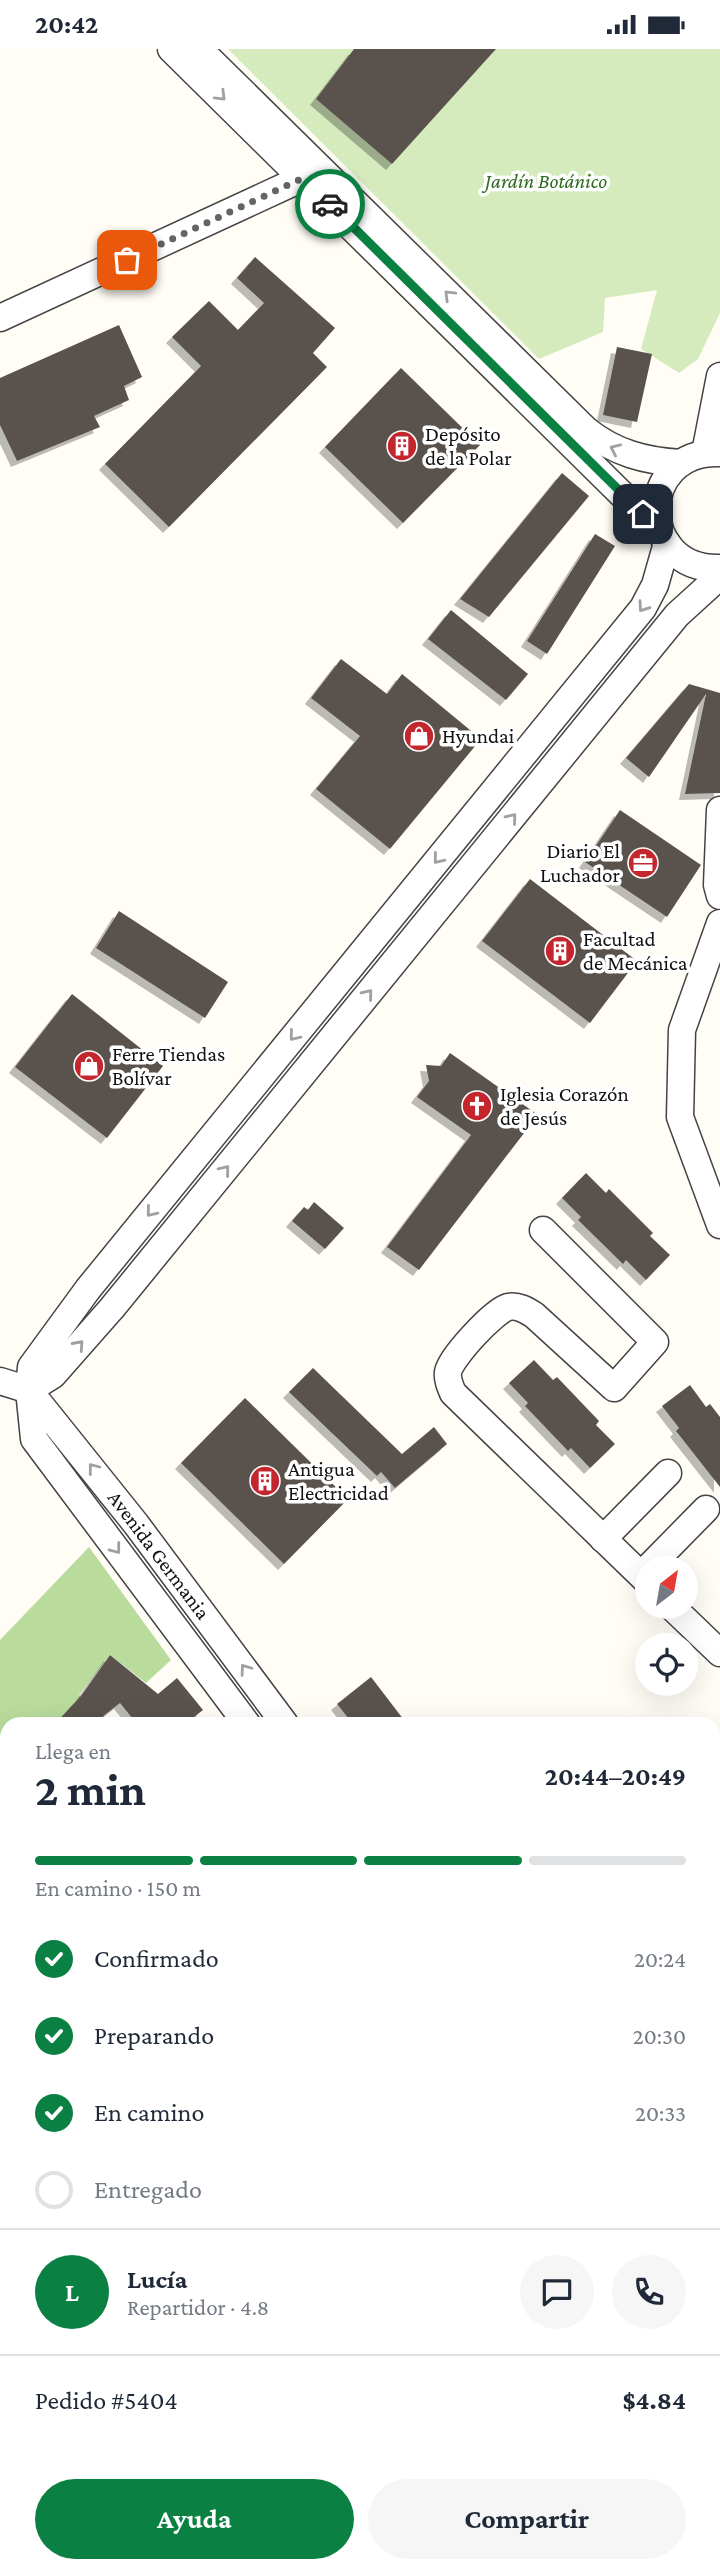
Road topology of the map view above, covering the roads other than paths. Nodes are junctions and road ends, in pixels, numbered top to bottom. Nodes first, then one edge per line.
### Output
1 (171, 49) edge
2 (199, 49) edge
3 (303, 178) junction
4 (0, 318) edge
5 (720, 376) edge
6 (702, 456) edge
7 (663, 538) junction
8 (720, 568) edge
9 (720, 576) edge
10 (720, 810) edge
11 (719, 889) edge
12 (720, 923) edge
13 (720, 1225) edge
14 (543, 1230) dead end
15 (0, 1363) edge
16 (0, 1381) edge
17 (29, 1390) junction
18 (668, 1473) dead end
19 (706, 1509) dead end
20 (603, 1539) junction
21 (663, 1556) edge
22 (635, 1565) edge
23 (685, 1619) edge
24 (720, 1653) edge
25 (242, 1717) edge
26 (280, 1717) edge

1 -> 3 street
6 -> 2 street
3 - 4 street
3 - 7 street
5 - 6 street
6 - 7 street, Avenida Germania
7 - 8 street
7 -> 17 street, Avenida Germania
17 -> 9 street
10 - 11 street
12 - 13 street
14 - 20 street
15 - 17 street, Avenida Germania
16 - 17 street
17 -> 25 street, Avenida Germania
26 -> 17 street, Avenida Germania
18 - 20 street
19 - 21 street
20 - 22 street
23 - 24 street

